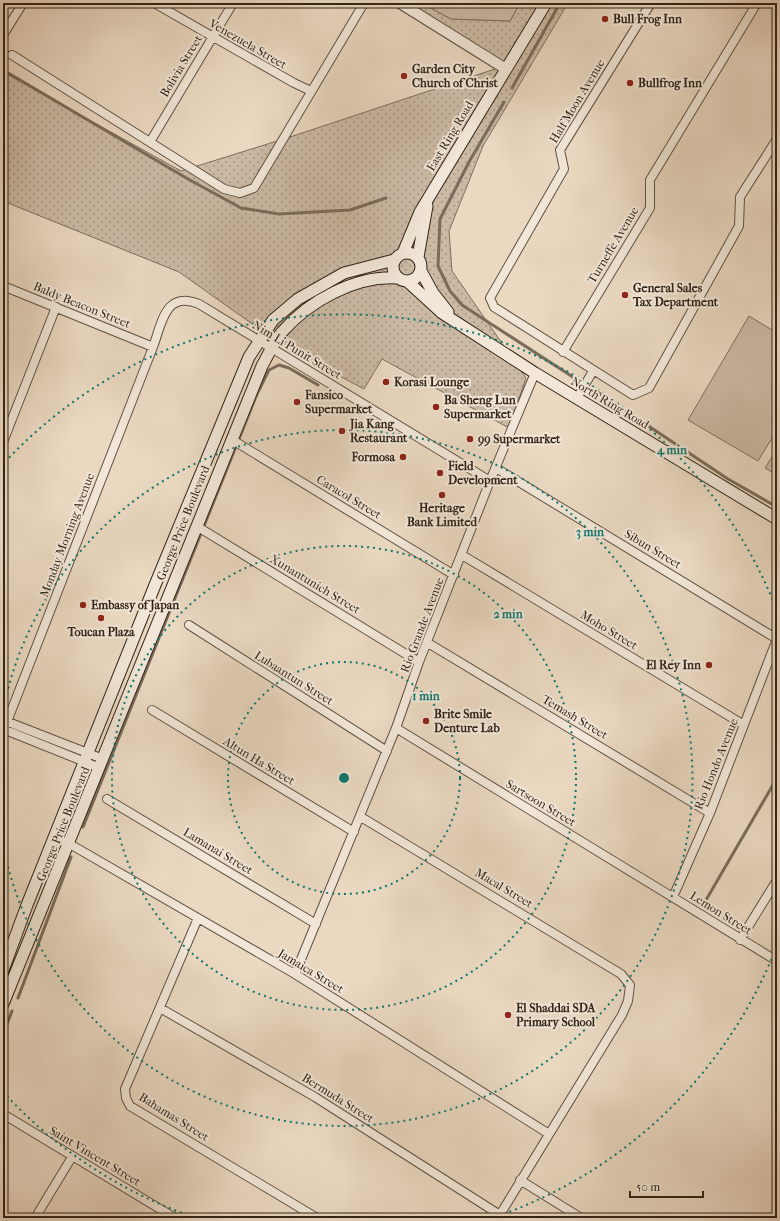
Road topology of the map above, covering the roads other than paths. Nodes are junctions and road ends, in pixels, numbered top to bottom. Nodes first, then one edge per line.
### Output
1 (23, 3) edge
2 (154, 3) edge
3 (233, 3) edge
4 (364, 3) edge
5 (400, 3) edge
6 (546, 3) edge
7 (651, 3) edge
8 (757, 3) edge
9 (3, 36) edge
10 (212, 37) junction
11 (12, 55) dead end
12 (506, 69) junction
13 (311, 91) junction
14 (777, 139) edge
15 (150, 142) junction
16 (427, 201) junction
17 (398, 256) junction
18 (418, 257) junction
19 (421, 271) junction
20 (402, 279) junction
21 (3, 286) edge
22 (318, 286) junction
23 (325, 298) junction
24 (56, 307) junction
25 (453, 319) junction
26 (258, 341) junction
27 (152, 347) junction
28 (271, 349) junction
29 (563, 352) junction
30 (594, 371) junction
31 (535, 373) junction
32 (577, 398) junction
33 (231, 439) junction
34 (3, 442) edge
35 (496, 468) junction
36 (490, 481) junction
37 (777, 519) edge
38 (198, 527) dead end
39 (462, 555) junction
40 (454, 575) junction
41 (155, 585) junction
42 (170, 591) junction
43 (189, 625) dead end
44 (777, 639) edge
45 (428, 643) junction
46 (419, 662) junction
47 (152, 710) dead end
48 (5, 721) edge
49 (744, 725) junction
50 (396, 728) junction
51 (3, 730) edge
52 (387, 751) junction
53 (87, 758) junction
54 (101, 763) junction
55 (107, 799) dead end
56 (710, 813) junction
57 (361, 817) junction
58 (354, 832) junction
59 (54, 838) junction
60 (68, 843) junction
61 (777, 880) edge
62 (673, 897) junction
63 (198, 918) junction
64 (316, 924) junction
65 (740, 940) junction
66 (777, 961) edge
67 (3, 970) edge
68 (295, 974) junction
69 (3, 1004) edge
70 (160, 1008) junction
71 (3, 1114) edge
72 (549, 1134) junction
73 (72, 1157) junction
74 (520, 1180) junction
75 (499, 1216) edge
76 (35, 1218) edge
77 (175, 1218) edge
78 (317, 1218) edge
79 (581, 1218) edge

1 - 9 street
2 - 10 street, Venezuela Street
3 - 10 street, Bolivia Street
4 - 13 street
5 - 12 street
6 - 12 main road, East Ring Road
7 - 29 street, HalfMoon Avenue
8 - 29 street, Turneffe Avenue
10 - 13 street, Venezuela Street
10 - 15 street, Bolivia Street
11 - 15 street
12 - 16 main road, East Ring Road
13 - 15 street
14 - 30 street
16 - 17 main road
16 - 18 main road
17 - 18 main road
17 - 20 main road
17 - 22 main road, George Price Boulevard
18 - 19 main road
19 - 20 main road
19 - 25 main road, North Ring Road
20 - 23 main road, George Price Boulevard
20 - 25 main road, North Ring Road
21 - 24 street, Baldy Beacon Street
22 - 23 main road
22 - 26 main road, George Price Boulevard
23 - 28 main road, George Price Boulevard
24 - 27 street, Baldy Beacon Street
24 - 34 street
25 - 31 main road, North Ring Road
26 - 27 street, Nim Li Punit Street
26 - 28 street, Nim Li Punit Street
26 - 41 main road, George Price Boulevard
27 - 48 street, Monday Morning Avenue
28 - 33 main road, George Price Boulevard
28 - 36 street, Nim Li Punit Street
29 - 30 street
30 - 32 street
31 - 32 main road, North Ring Road
31 - 35 street, Rio Grande Avenue
32 - 37 main road, North Ring Road
33 - 40 street, Caracol Street
33 - 42 main road, George Price Boulevard
35 - 36 street, Rio Grande Avenue
35 - 44 street, Sibun Street
36 - 39 street, Rio Grande Avenue
38 - 46 street, Xunantunich Street
39 - 40 street, Rio Grande Avenue
39 - 49 street, Moho Street
40 - 45 street, Rio Grande Avenue
41 - 42 main road
41 - 53 main road, George Price Boulevard
42 - 54 main road, George Price Boulevard
43 - 52 street, Lubaantun Street
44 - 49 street, Rio Hondo Avenue
45 - 46 street, Rio Grande Avenue
45 - 56 street, Temash Street
46 - 50 street, Rio Grande Avenue
47 - 58 street, Altun Ha Street
48 - 51 street, Monday Morning Avenue
48 - 53 street
49 - 56 street, Rio Hondo Avenue
50 - 52 street, Rio Grande Avenue
50 - 62 street, Sartsoon Street
51 - 53 street
52 - 57 street, Rio Grande Avenue
53 - 54 street
53 - 59 main road, George Price Boulevard
54 - 60 main road, George Price Boulevard
55 - 64 street, Lamanai Street
56 - 62 street, Rio Hondo Avenue
57 - 58 street, Rio Grande Avenue
57 - 72 street, Macal Street
58 - 64 street, Rio Grande Avenue
59 - 60 street, Jamaica Street
59 - 67 main road, George Price Boulevard
60 - 63 street, Jamaica Street
60 - 69 main road, George Price Boulevard
61 - 65 street
62 - 65 street, Lemon Street
63 - 68 street, Jamaica Street
63 - 70 street, Bahamas Street
64 - 68 street, Rio Grande Avenue
65 - 66 street, Lemon Street
68 - 72 street, Jamaica Street
70 - 75 street, Bermuda Street
70 - 78 street, Bahamas Street
71 - 73 street, Saint Vincent Street
72 - 74 street
73 - 76 street
73 - 77 street, Saint Vincent Street
74 - 75 street
74 - 79 street

